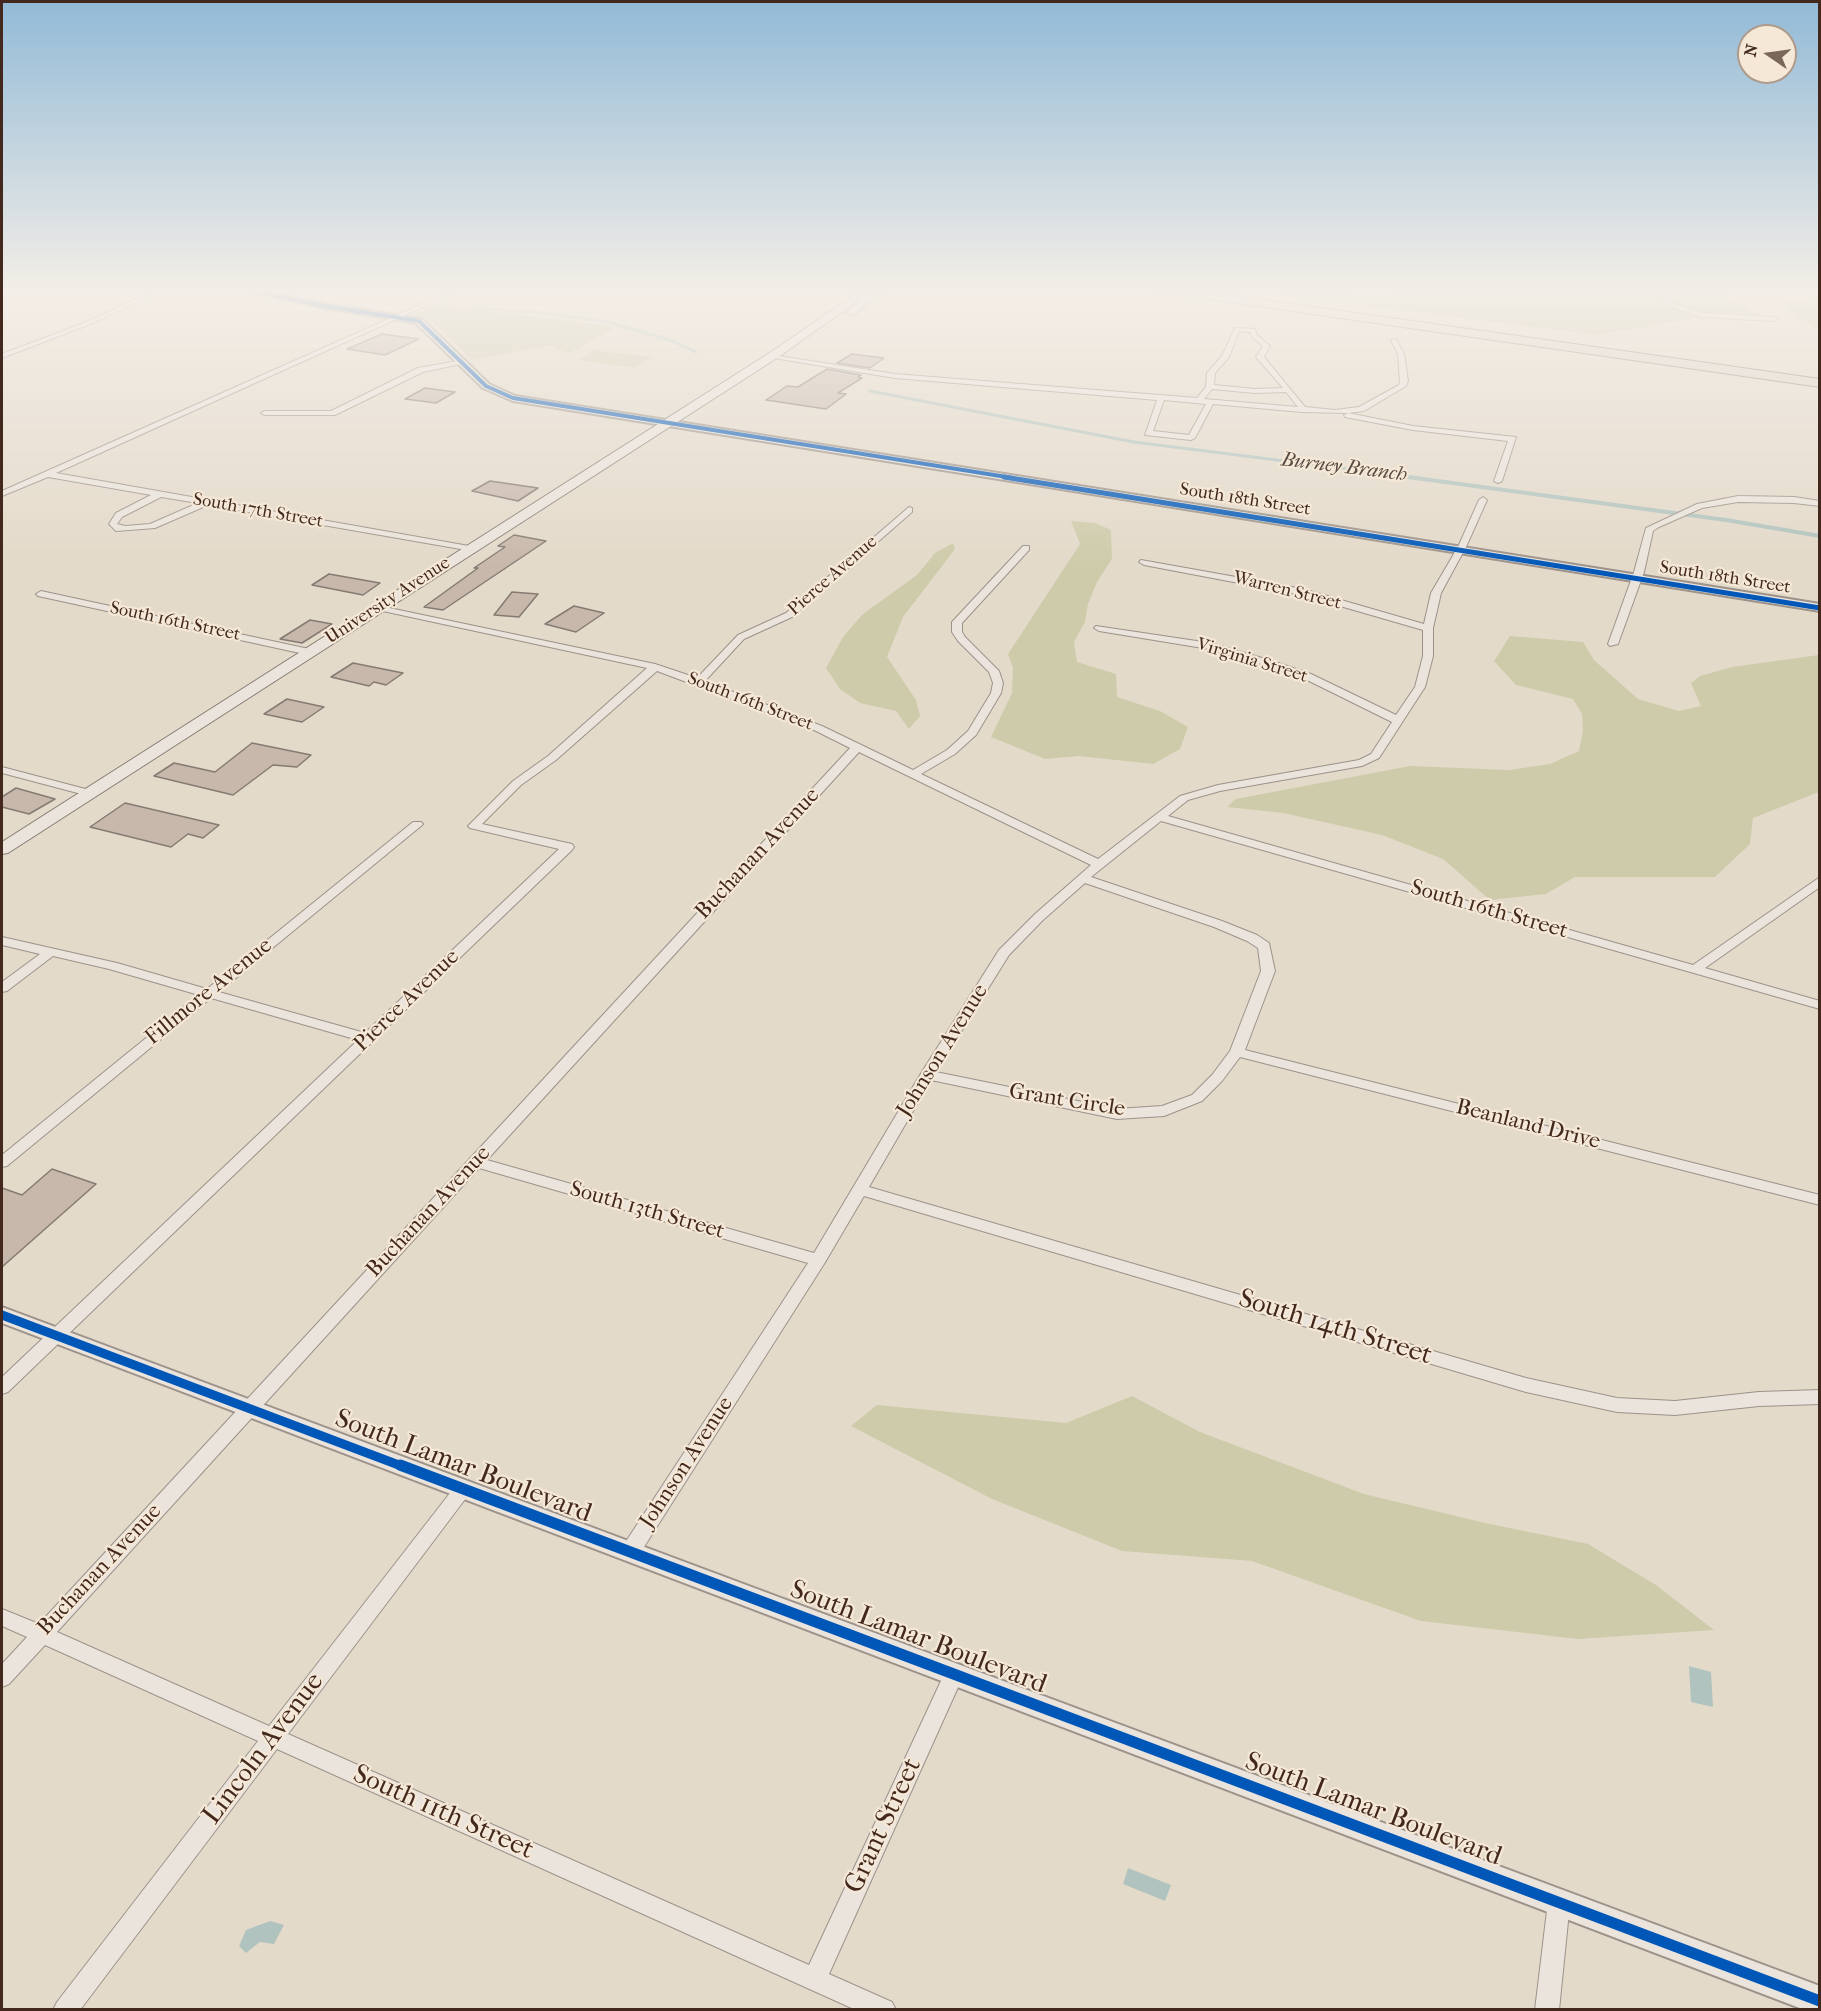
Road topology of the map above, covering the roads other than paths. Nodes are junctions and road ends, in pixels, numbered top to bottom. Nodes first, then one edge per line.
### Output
1 (252, 382) edge
2 (396, 382) edge
3 (482, 382) edge
4 (732, 382) edge
5 (963, 382) edge
6 (1210, 382) edge
7 (1282, 382) edge
8 (1402, 382) edge
9 (1783, 382) edge
10 (1210, 387) junction
11 (1289, 390) junction
12 (1820, 391) edge
13 (1161, 399) junction
14 (1296, 400) junction
15 (1198, 402) junction
16 (1209, 403) junction
17 (1277, 408) junction
18 (1302, 410) junction
19 (1335, 412) junction
20 (265, 413) dead end
21 (667, 422) junction
22 (47, 474) junction
23 (1498, 481) dead end
24 (2, 494) edge
25 (160, 494) junction
26 (1483, 500) dead end
27 (208, 502) junction
28 (1820, 504) edge
29 (909, 510) dead end
30 (1026, 548) dead end
31 (469, 549) junction
32 (1461, 550) junction
33 (1144, 562) dead end
34 (1636, 578) junction
35 (40, 594) dead end
36 (378, 607) junction
37 (1820, 608) edge
38 (1099, 628) dead end
39 (1428, 628) junction
40 (1613, 644) dead end
41 (309, 652) junction
42 (656, 667) junction
43 (699, 682) junction
44 (1396, 720) junction
45 (857, 747) junction
46 (2, 770) edge
47 (913, 774) junction
48 (88, 793) junction
49 (1158, 816) junction
50 (417, 824) dead end
51 (2, 849) edge
52 (1099, 864) junction
53 (1082, 878) junction
54 (1820, 881) edge
55 (2, 941) edge
56 (48, 954) junction
57 (1695, 969) junction
58 (2, 988) edge
59 (208, 992) junction
60 (1820, 1005) edge
61 (367, 1038) junction
62 (1237, 1052) junction
63 (927, 1075) junction
64 (2, 1162) edge
65 (475, 1162) junction
66 (859, 1189) junction
67 (1820, 1200) edge
68 (818, 1260) junction
69 (2, 1315) edge
70 (56, 1336) junction
71 (2, 1388) edge
72 (1820, 1397) edge
73 (249, 1408) junction
74 (463, 1489) junction
75 (630, 1552) junction
76 (2, 1617) edge
77 (41, 1634) junction
78 (954, 1674) junction
79 (2, 1678) edge
80 (273, 1738) junction
81 (1559, 1902) junction
82 (814, 1978) junction
83 (1820, 2001) edge
84 (65, 2010) edge
85 (884, 2010) edge
86 (1547, 2010) edge

1 - 22 street
2 - 20 street
3 - 21 street, South 18th Street
4 - 21 main road, University Avenue
5 - 13 street
6 - 10 street
7 - 11 street
8 - 19 street
9 - 12 highway
10 - 11 street
10 - 15 street
11 - 14 street
13 - 15 street
13 - 16 street
14 - 17 street
14 - 18 street
15 - 16 street
16 - 17 street
17 - 18 street
18 - 19 street
19 - 23 street
21 - 31 main road, University Avenue
21 - 32 street, South 18th Street
22 - 24 street
22 - 25 street, South 17th Street
25 - 27 street, South 17th Street
25 - 27 street
26 - 32 street, Johnson Avenue
27 - 31 street, South 17th Street
28 - 34 street
29 - 43 street, Pierce Avenue
30 - 47 street
31 - 36 main road, University Avenue
32 - 34 street, South 18th Street
32 - 39 street, Johnson Avenue
33 - 39 street, Warren Street
34 - 37 street, South 18th Street
34 - 40 street
35 - 41 street, South 16th Street
36 - 41 main road, University Avenue
36 - 42 street, South 16th Street
38 - 44 street, Virginia Street
39 - 44 street, Johnson Avenue
41 - 48 main road, University Avenue
42 - 43 street, South 16th Street
42 - 61 street, Pierce Avenue
43 - 45 street, South 16th Street
44 - 49 street, Johnson Avenue
45 - 47 street, South 16th Street
45 - 65 street, Buchanan Avenue
46 - 48 street
47 - 52 street, South 16th Street
48 - 51 main road, University Avenue
49 - 52 street, Johnson Avenue
49 - 57 street, South 16th Street
50 - 59 street, Fillmore Avenue
52 - 53 street, Johnson Avenue
53 - 62 street, Grant Circle
53 - 63 street, Johnson Avenue
54 - 57 street
55 - 56 street
56 - 58 street
56 - 59 street
57 - 60 street, South 16th Street
59 - 61 street
59 - 64 street, Fillmore Avenue
61 - 70 street, Pierce Avenue
62 - 63 street, Grant Circle
62 - 67 street, Beanland Drive
63 - 66 street, Johnson Avenue
65 - 68 street, South 13th Street
65 - 73 street, Buchanan Avenue
66 - 68 street, Johnson Avenue
66 - 72 street, South 14th Street
68 - 75 street, Johnson Avenue
69 - 70 street, South Lamar Boulevard
70 - 71 street, Pierce Avenue
70 - 73 street, South Lamar Boulevard
73 - 74 street, South Lamar Boulevard
73 - 77 street, Buchanan Avenue
74 - 75 street, South Lamar Boulevard
74 - 80 street, Lincoln Avenue
75 - 78 street, South Lamar Boulevard
76 - 77 street, South 11th Street
77 - 79 street, Buchanan Avenue
77 - 80 street, South 11th Street
78 - 81 street, South Lamar Boulevard
78 - 82 street, Grant Street
80 - 82 street, South 11th Street
80 - 84 street, Lincoln Avenue
81 - 83 street, South Lamar Boulevard
81 - 86 street
82 - 85 street, South 11th Street

